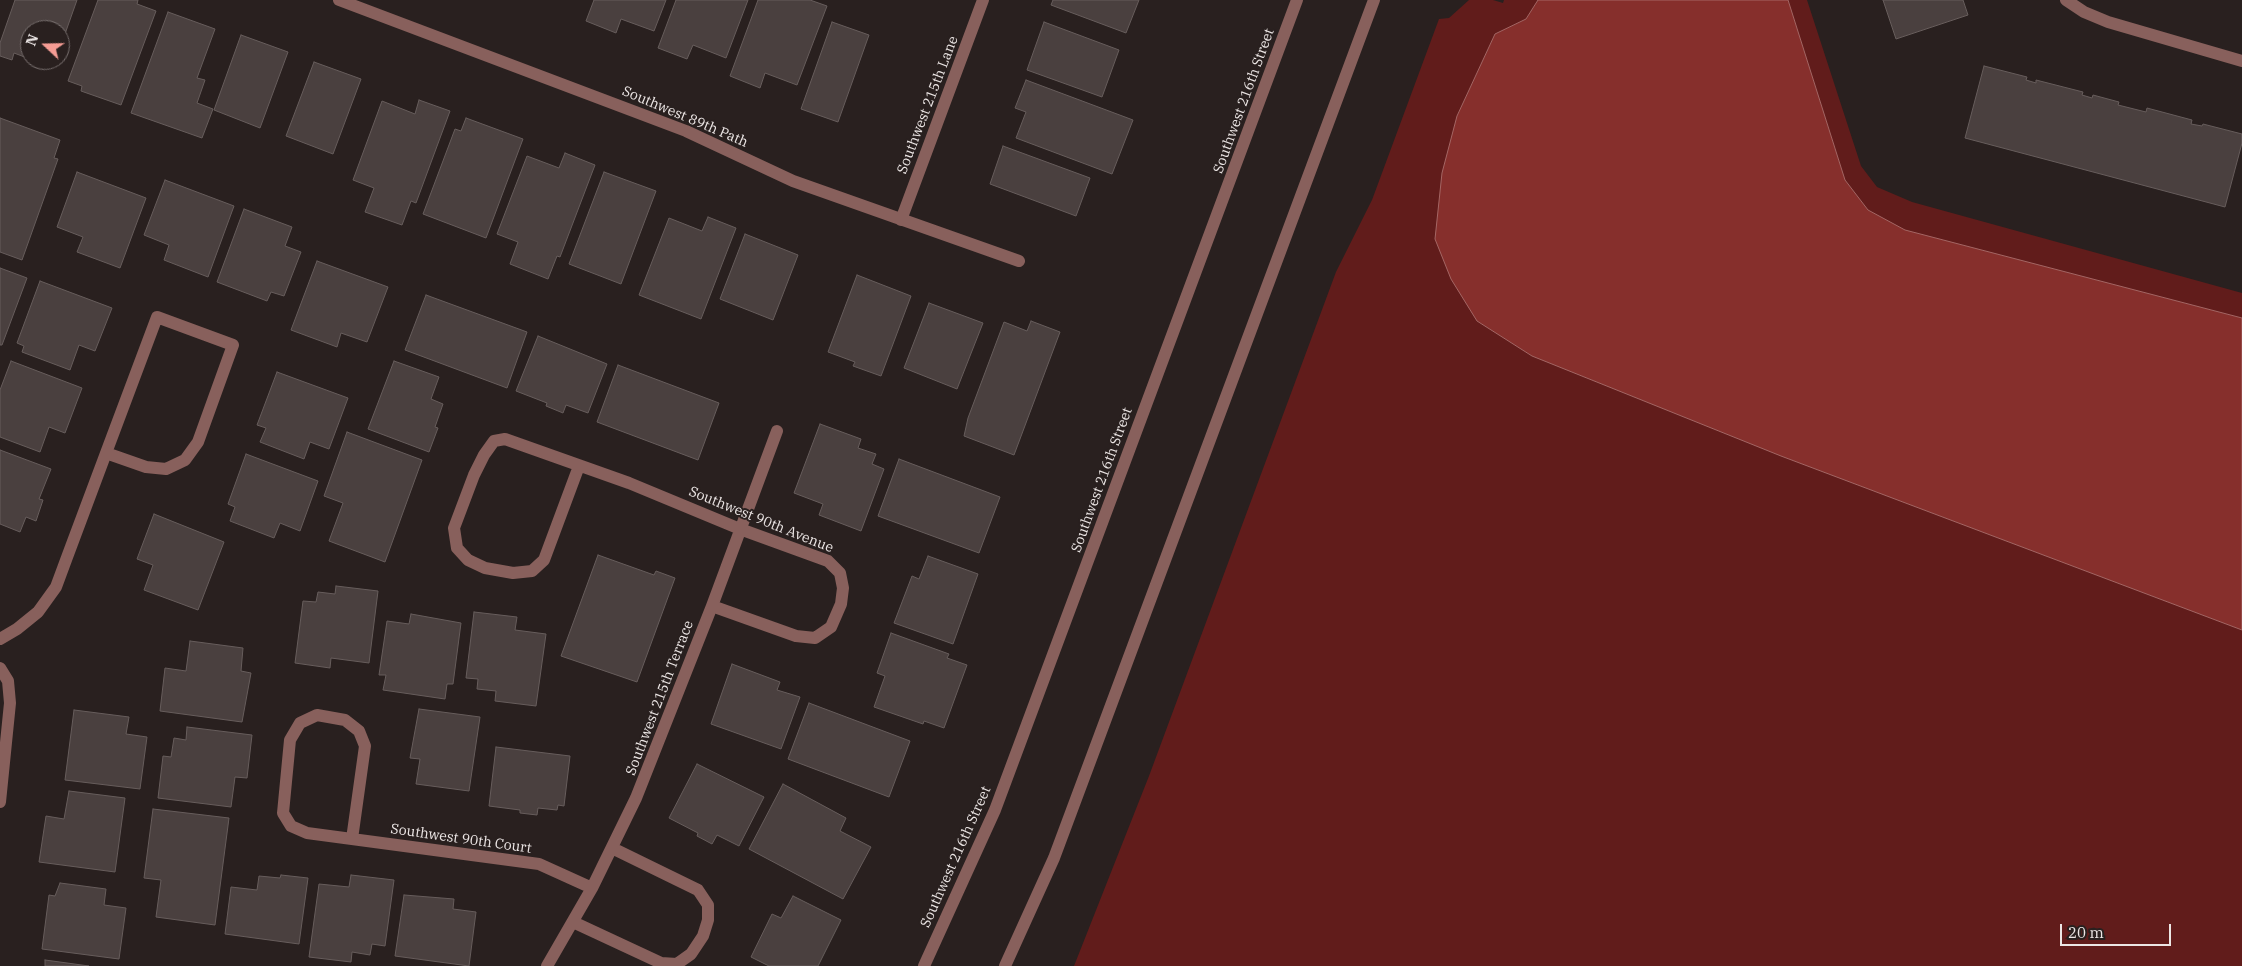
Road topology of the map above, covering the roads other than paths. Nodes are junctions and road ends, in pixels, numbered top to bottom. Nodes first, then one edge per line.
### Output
1 (338, 0) edge
2 (983, 0) edge
3 (1297, 0) edge
4 (1374, 0) edge
5 (2066, 0) edge
6 (2242, 61) edge
7 (901, 220) junction
8 (1020, 261) dead end
9 (777, 431) dead end
10 (106, 453) junction
11 (579, 466) junction
12 (740, 529) junction
13 (712, 606) junction
14 (0, 639) edge
15 (0, 668) edge
16 (2, 766) edge
17 (0, 802) edge
18 (352, 839) junction
19 (612, 848) junction
20 (592, 888) junction
21 (573, 922) junction
22 (547, 966) edge
23 (924, 966) edge
24 (1005, 966) edge

1 - 7 street, Southwest 89th Path
2 - 7 street, Southwest 215th Lane
3 - 23 street, Southwest 216th Street
4 - 24 street
5 - 6 street
7 - 8 street, Southwest 89th Path
9 - 12 street, Southwest 215th Terrace
10 - 10 street
10 - 14 street
11 - 11 street, Southwest 90th Avenue
11 - 12 street, Southwest 90th Avenue
12 - 13 street, Southwest 215th Terrace
12 - 13 street, Southwest 90th Avenue
13 - 19 street, Southwest 215th Terrace
15 - 16 street
16 - 17 street
18 - 18 street, Southwest 90th Court
18 - 20 street, Southwest 90th Court
19 - 20 street, Southwest 215th Terrace
19 - 21 street
20 - 21 street, Southwest 215th Terrace
21 - 22 street, Southwest 215th Terrace

